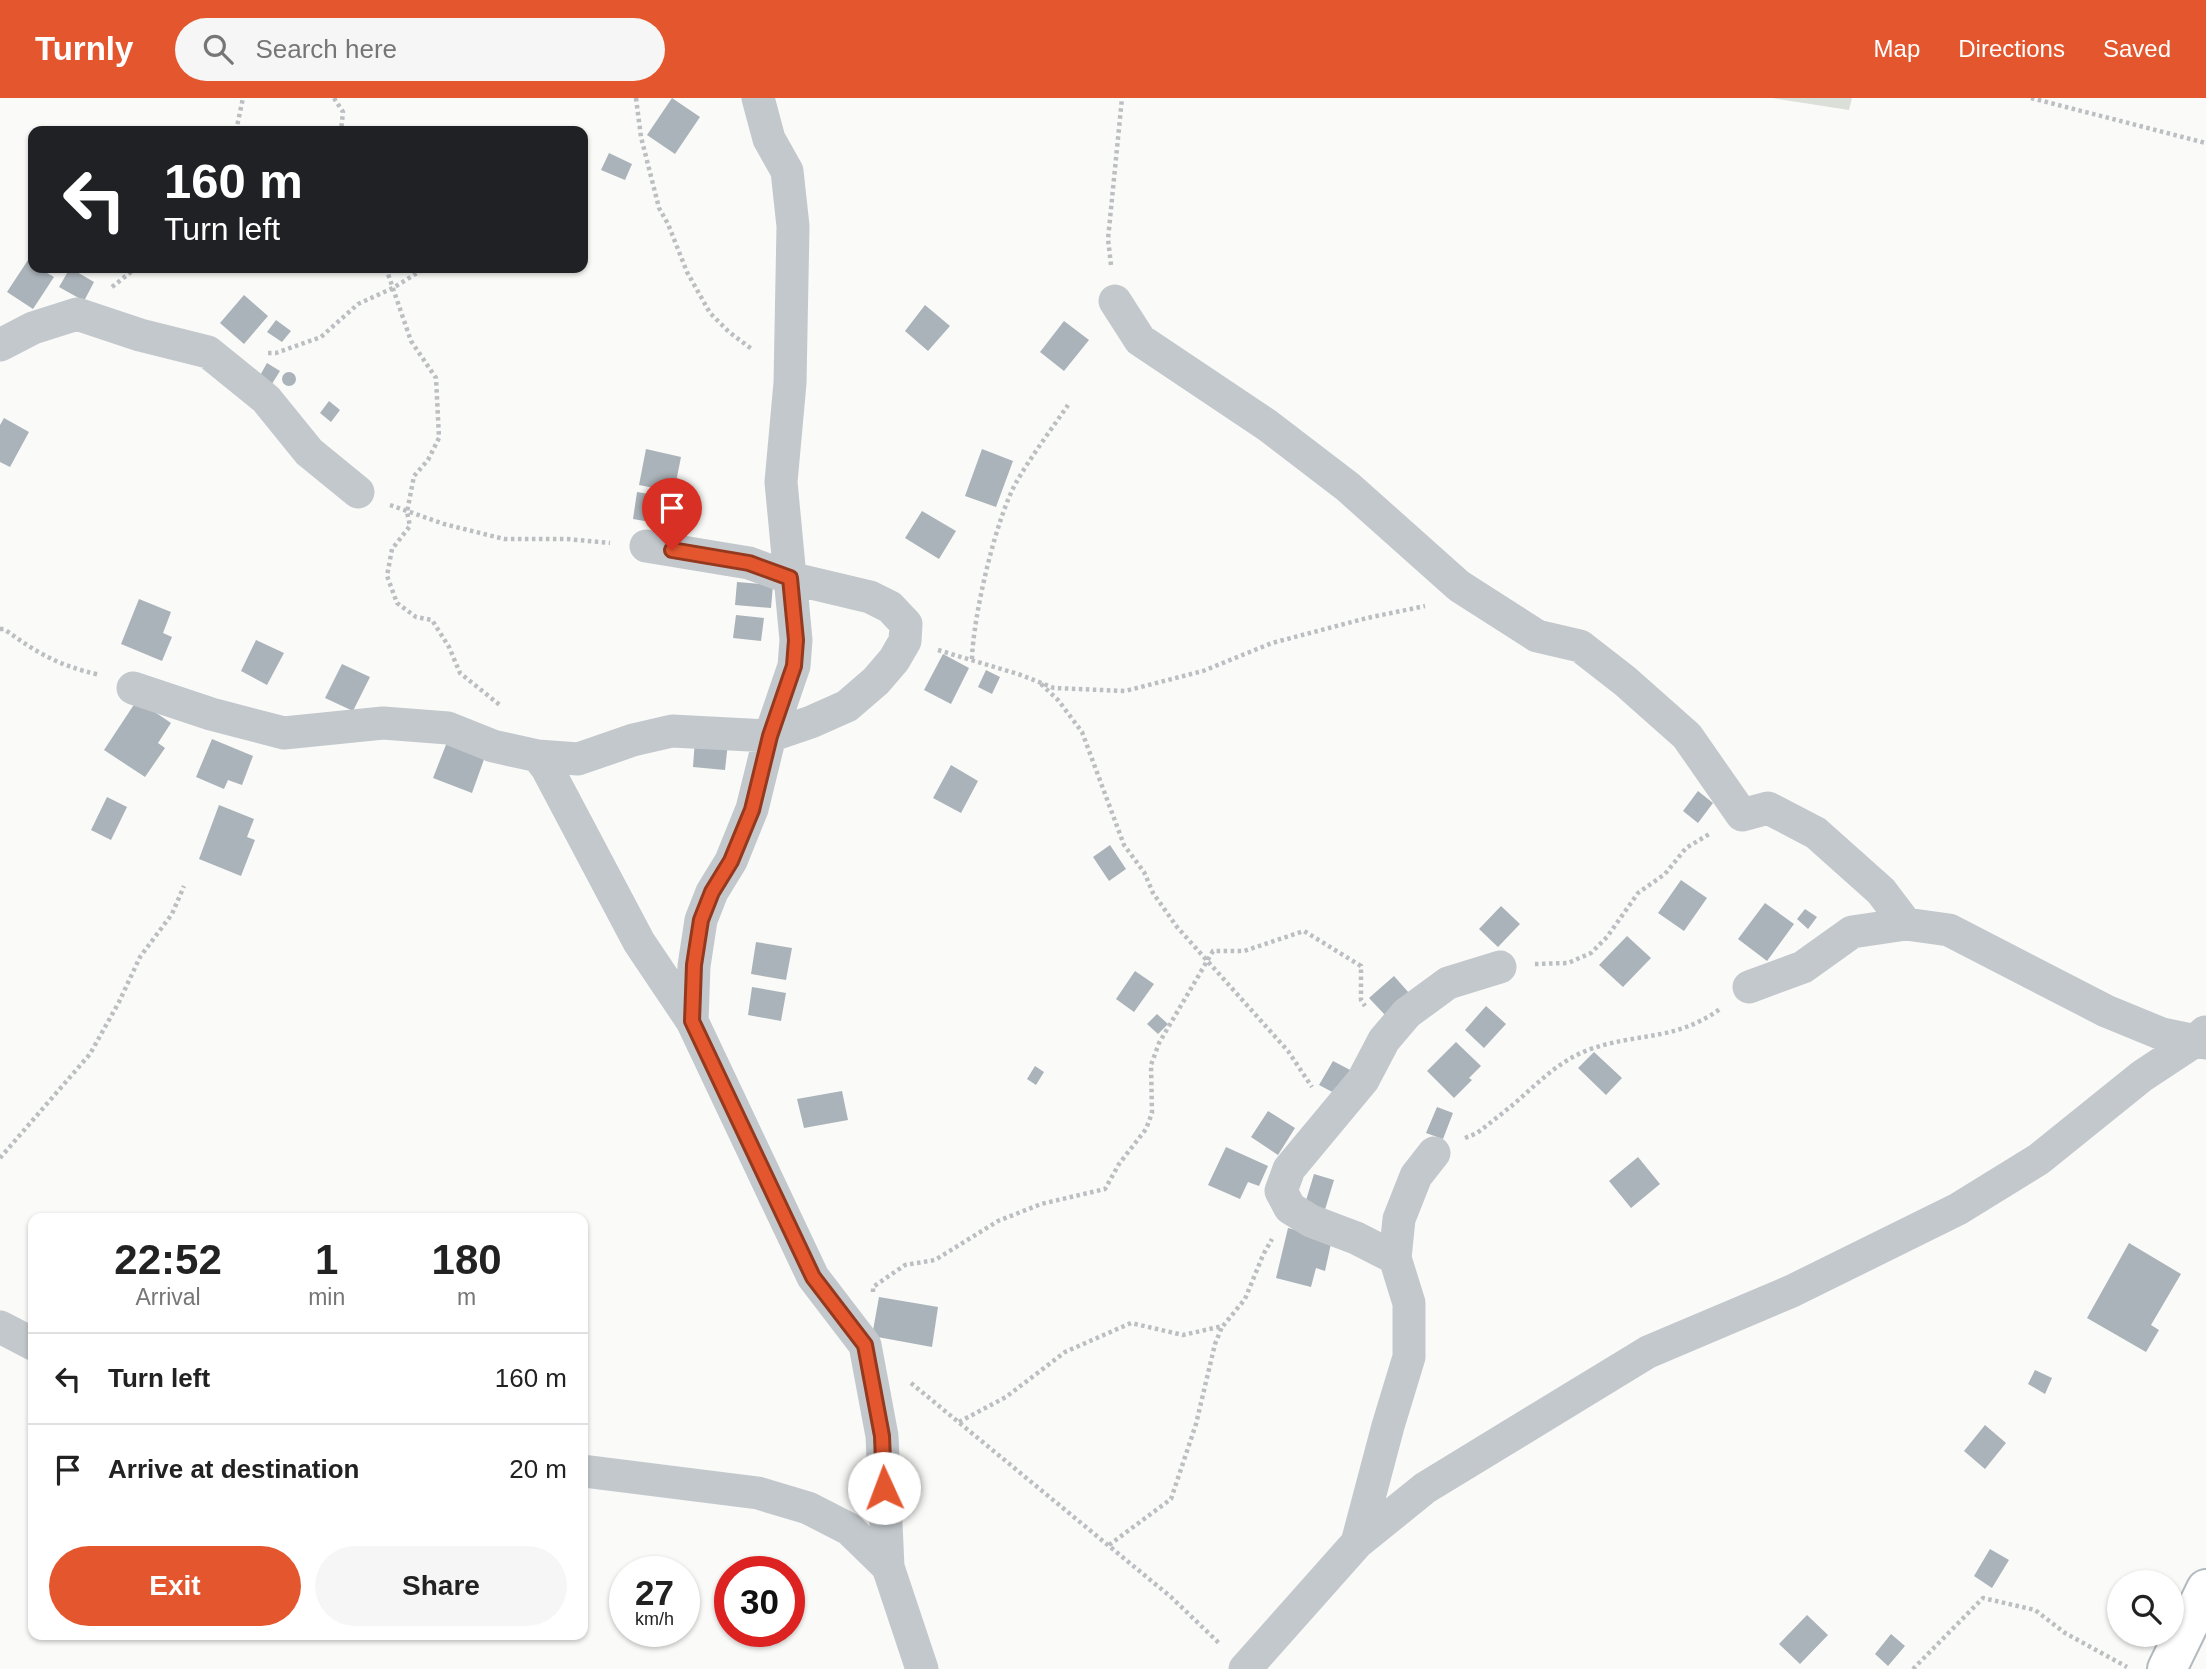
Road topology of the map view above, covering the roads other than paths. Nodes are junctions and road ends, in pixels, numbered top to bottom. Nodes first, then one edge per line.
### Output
1 (758, 98) edge
2 (1115, 301) road end
3 (0, 345) edge
4 (358, 492) road end
5 (646, 546) road end
6 (790, 578) junction
7 (133, 688) road end
8 (770, 736) junction
9 (538, 756) junction
10 (1906, 924) junction
11 (1500, 967) road end
12 (1748, 988) road end
13 (692, 1021) junction
14 (2202, 1038) edge
15 (1434, 1153) road end
16 (1395, 1258) junction
17 (0, 1327) edge
18 (28, 1341) edge
19 (588, 1472) edge
20 (1357, 1543) junction
21 (887, 1567) junction
22 (2206, 1589) edge
23 (922, 1669) edge
24 (1245, 1669) edge
25 (2168, 1669) edge

1 - 6 street
2 - 10 street
3 - 4 street
5 - 6 street
6 - 8 street
6 - 8 street
7 - 9 street
8 - 9 street
8 - 13 street
9 - 13 street
10 - 12 street
10 - 14 street
11 - 16 street
13 - 21 street
14 - 20 street
15 - 16 street
16 - 20 street
17 - 18 street
19 - 21 street
20 - 24 street
21 - 23 street
22 - 25 street

